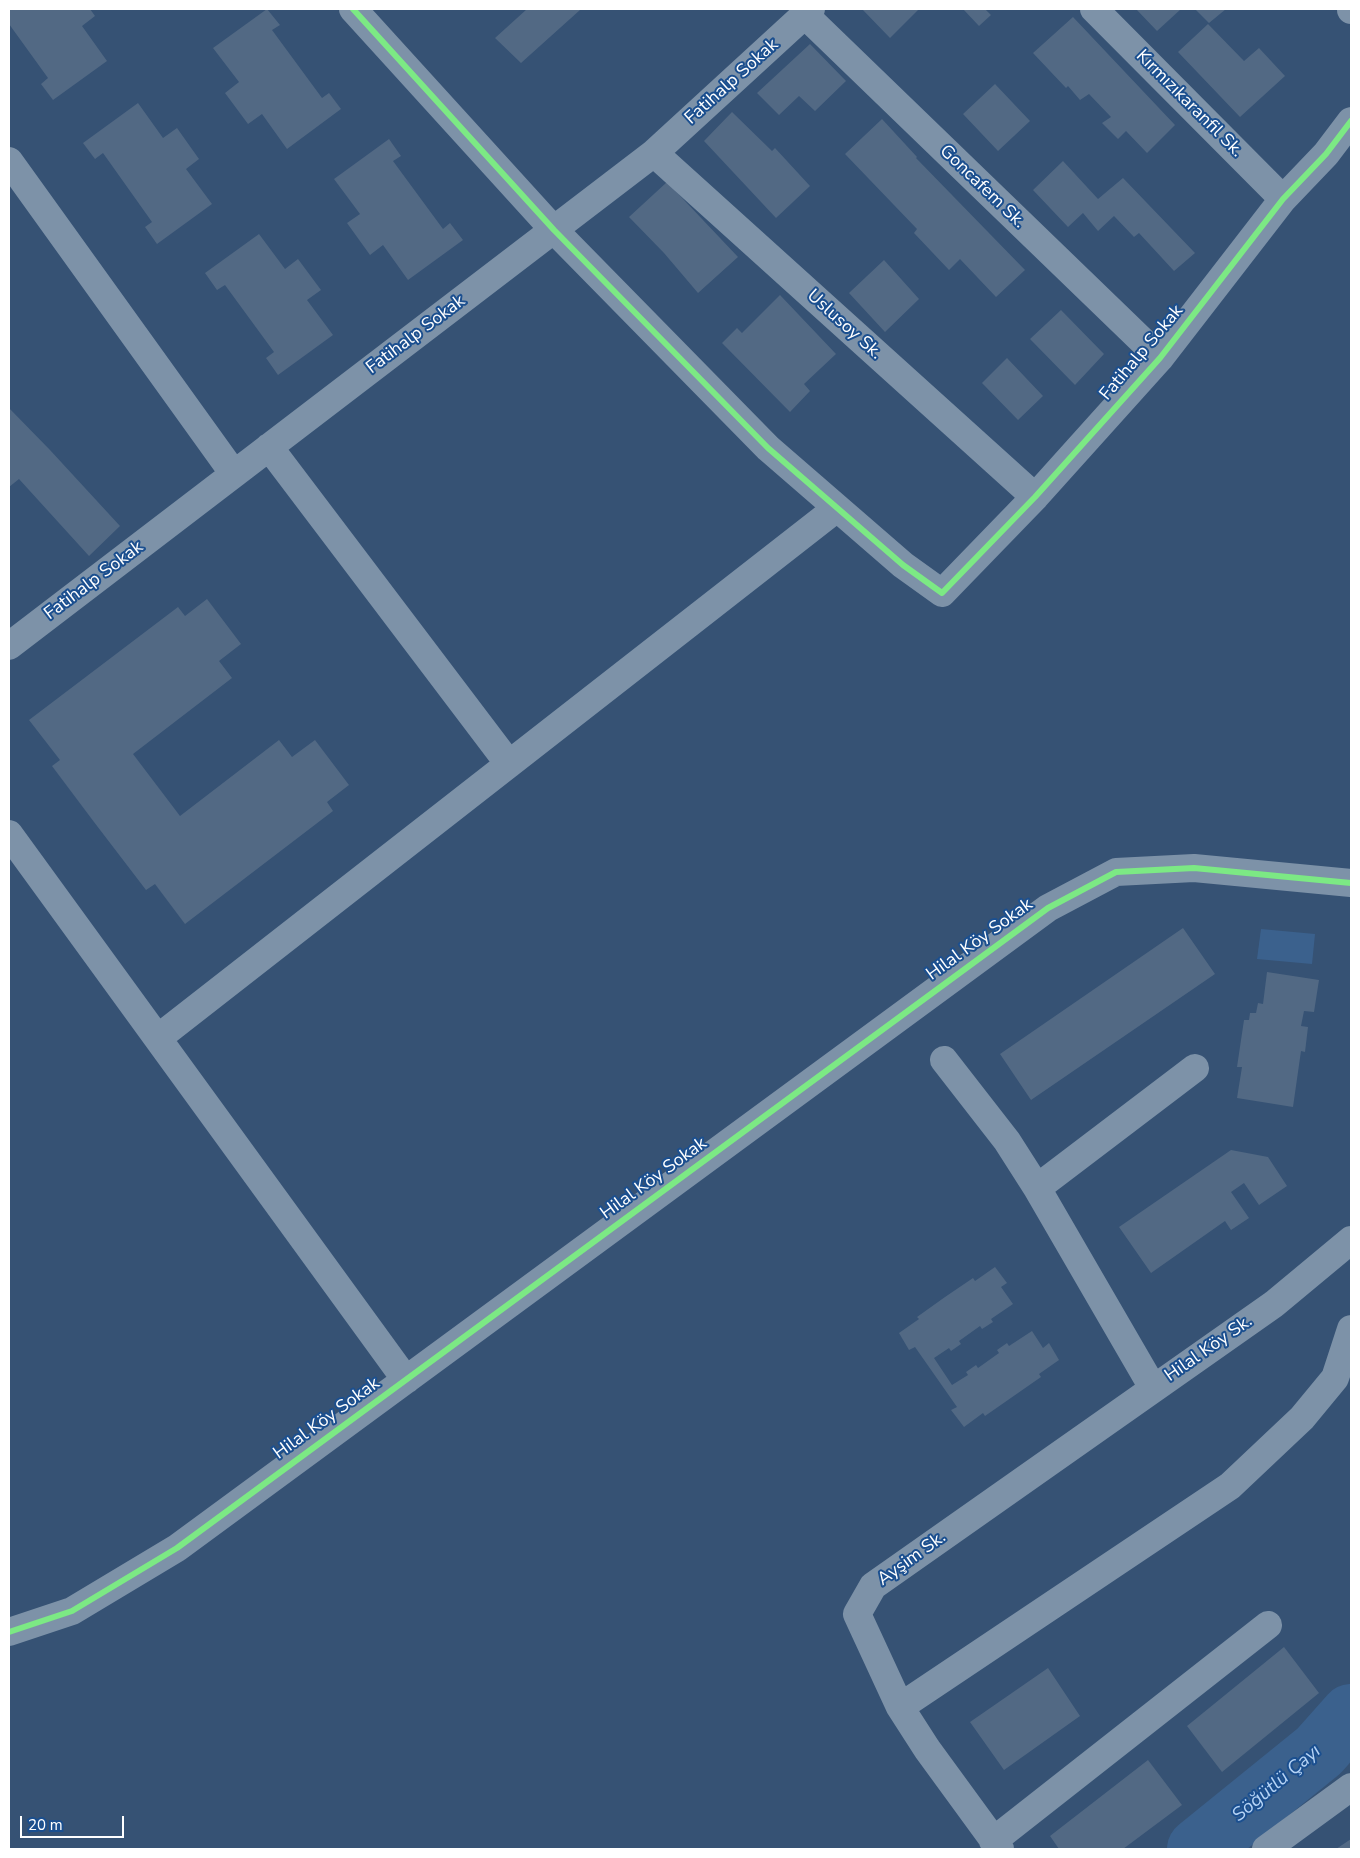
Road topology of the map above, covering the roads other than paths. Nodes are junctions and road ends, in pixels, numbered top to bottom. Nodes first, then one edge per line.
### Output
1 (352, 9) edge
2 (1094, 9) edge
3 (808, 12) edge
4 (1351, 121) edge
5 (654, 153) junction
6 (9, 161) edge
7 (1283, 199) junction
8 (554, 230) junction
9 (1160, 358) junction
10 (269, 447) junction
11 (234, 474) junction
12 (1035, 497) junction
13 (837, 508) junction
14 (9, 646) edge
15 (509, 764) junction
16 (9, 834) edge
17 (1351, 883) edge
18 (158, 1038) junction
19 (944, 1060) dead end
20 (1195, 1068) dead end
21 (1037, 1188) junction
22 (1351, 1240) edge
23 (1351, 1330) edge
24 (406, 1380) junction
25 (1153, 1388) junction
26 (1268, 1625) dead end
27 (9, 1632) edge
28 (900, 1707) junction
29 (1351, 1787) edge
30 (996, 1845) edge
31 (1266, 1849) edge

1 - 8 street
2 - 7 street, Kırmızıkaranfil Sk.
3 - 5 street, Fatihalp Sokak
3 - 9 street, Goncafem Sk.
4 - 7 street, Fatihalp Sokak
5 - 8 street, Fatihalp Sokak
5 - 12 street, Uslusoy Sk.
6 - 11 street
7 - 9 street, Fatihalp Sokak
8 - 10 street, Fatihalp Sokak
8 - 13 street
9 - 12 street, Fatihalp Sokak
10 - 11 street, Fatihalp Sokak
10 - 15 street
11 - 14 street, Fatihalp Sokak
12 - 13 street, Fatihalp Sokak
13 - 15 street
15 - 18 street
16 - 18 street
17 - 24 street, Hilal Köy Sokak
18 - 24 street
19 - 21 street, Hilal Köy Sk.
20 - 21 street
21 - 25 street, Hilal Köy Sk.
22 - 25 street, Hilal Köy Sk.
23 - 28 street
24 - 27 street, Hilal Köy Sokak
25 - 28 street, Ayşim Sk.
26 - 30 street
28 - 30 street, Ayşim Sk.
29 - 31 street

